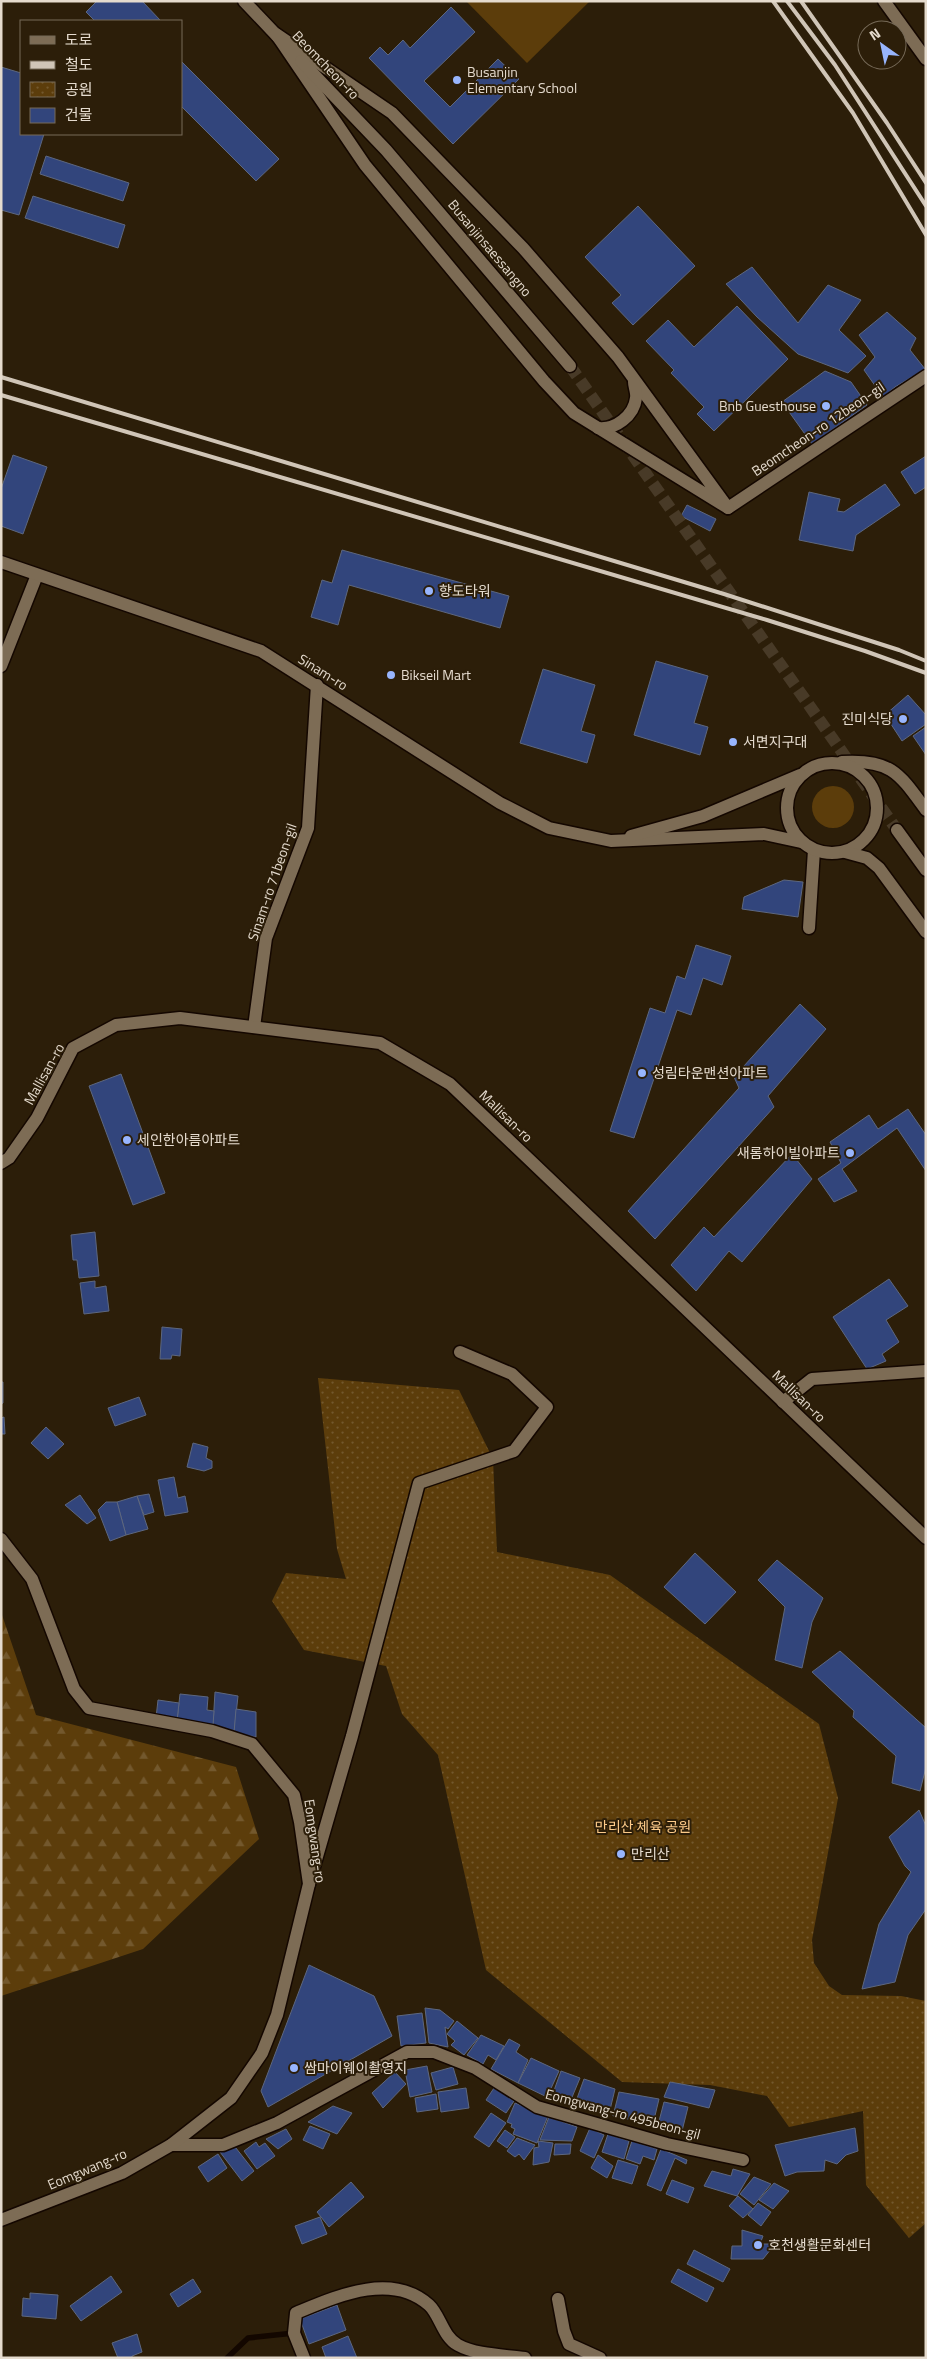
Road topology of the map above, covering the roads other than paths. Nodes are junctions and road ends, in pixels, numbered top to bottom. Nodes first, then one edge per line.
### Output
1 (244, 1) edge
2 (884, 1) edge
3 (276, 34) junction
4 (926, 59) edge
5 (618, 357) junction
6 (570, 366) tunnel mouth
7 (926, 376) edge
8 (598, 428) junction
9 (728, 508) junction
10 (1, 562) edge
11 (37, 574) junction
12 (1, 666) edge
13 (317, 685) junction
14 (832, 763) junction
15 (804, 773) junction
16 (926, 810) edge
17 (897, 830) tunnel mouth
18 (611, 841) junction
19 (801, 842) junction
20 (814, 850) junction
21 (845, 852) junction
22 (926, 870) edge
23 (809, 928) dead end
24 (926, 932) edge
25 (254, 1027) junction
26 (1, 1163) edge
27 (460, 1352) dead end
28 (926, 1371) edge
29 (783, 1402) junction
30 (926, 1538) edge
31 (1, 1539) edge
32 (308, 1884) junction
33 (171, 2144) junction
34 (743, 2160) dead end
35 (1, 2220) edge
36 (558, 2299) dead end
37 (304, 2358) edge
38 (525, 2358) edge
39 (600, 2358) edge

1 - 3 main road, Beomcheon-ro
2 - 4 main road
3 - 5 main road
3 - 6 main road, Beomcheon-ro
3 - 8 main road
5 - 8 main road
5 - 9 main road
7 - 9 main road, Beomcheon-ro 12beon-gil
8 - 9 main road
10 - 11 main road, Sinam-ro
11 - 12 main road
11 - 13 main road, Sinam-ro
13 - 18 main road, Sinam-ro
13 - 25 main road, Sinam-ro 71beon-gil
14 - 15 main road
14 - 16 main road
14 - 21 main road
15 - 18 main road
15 - 19 main road
17 - 22 main road
18 - 19 main road
19 - 20 main road
20 - 21 main road
20 - 23 main road
21 - 24 main road
25 - 26 main road, Mallisan-ro
25 - 29 main road, Mallisan-ro
27 - 32 main road
28 - 29 main road
29 - 30 main road, Mallisan-ro
31 - 32 main road, Eomgwang-ro
32 - 33 main road, Eomgwang-ro
33 - 34 main road, Eomgwang-ro 495beon-gil
33 - 35 main road, Eomgwang-ro
36 - 39 main road
37 - 38 main road

